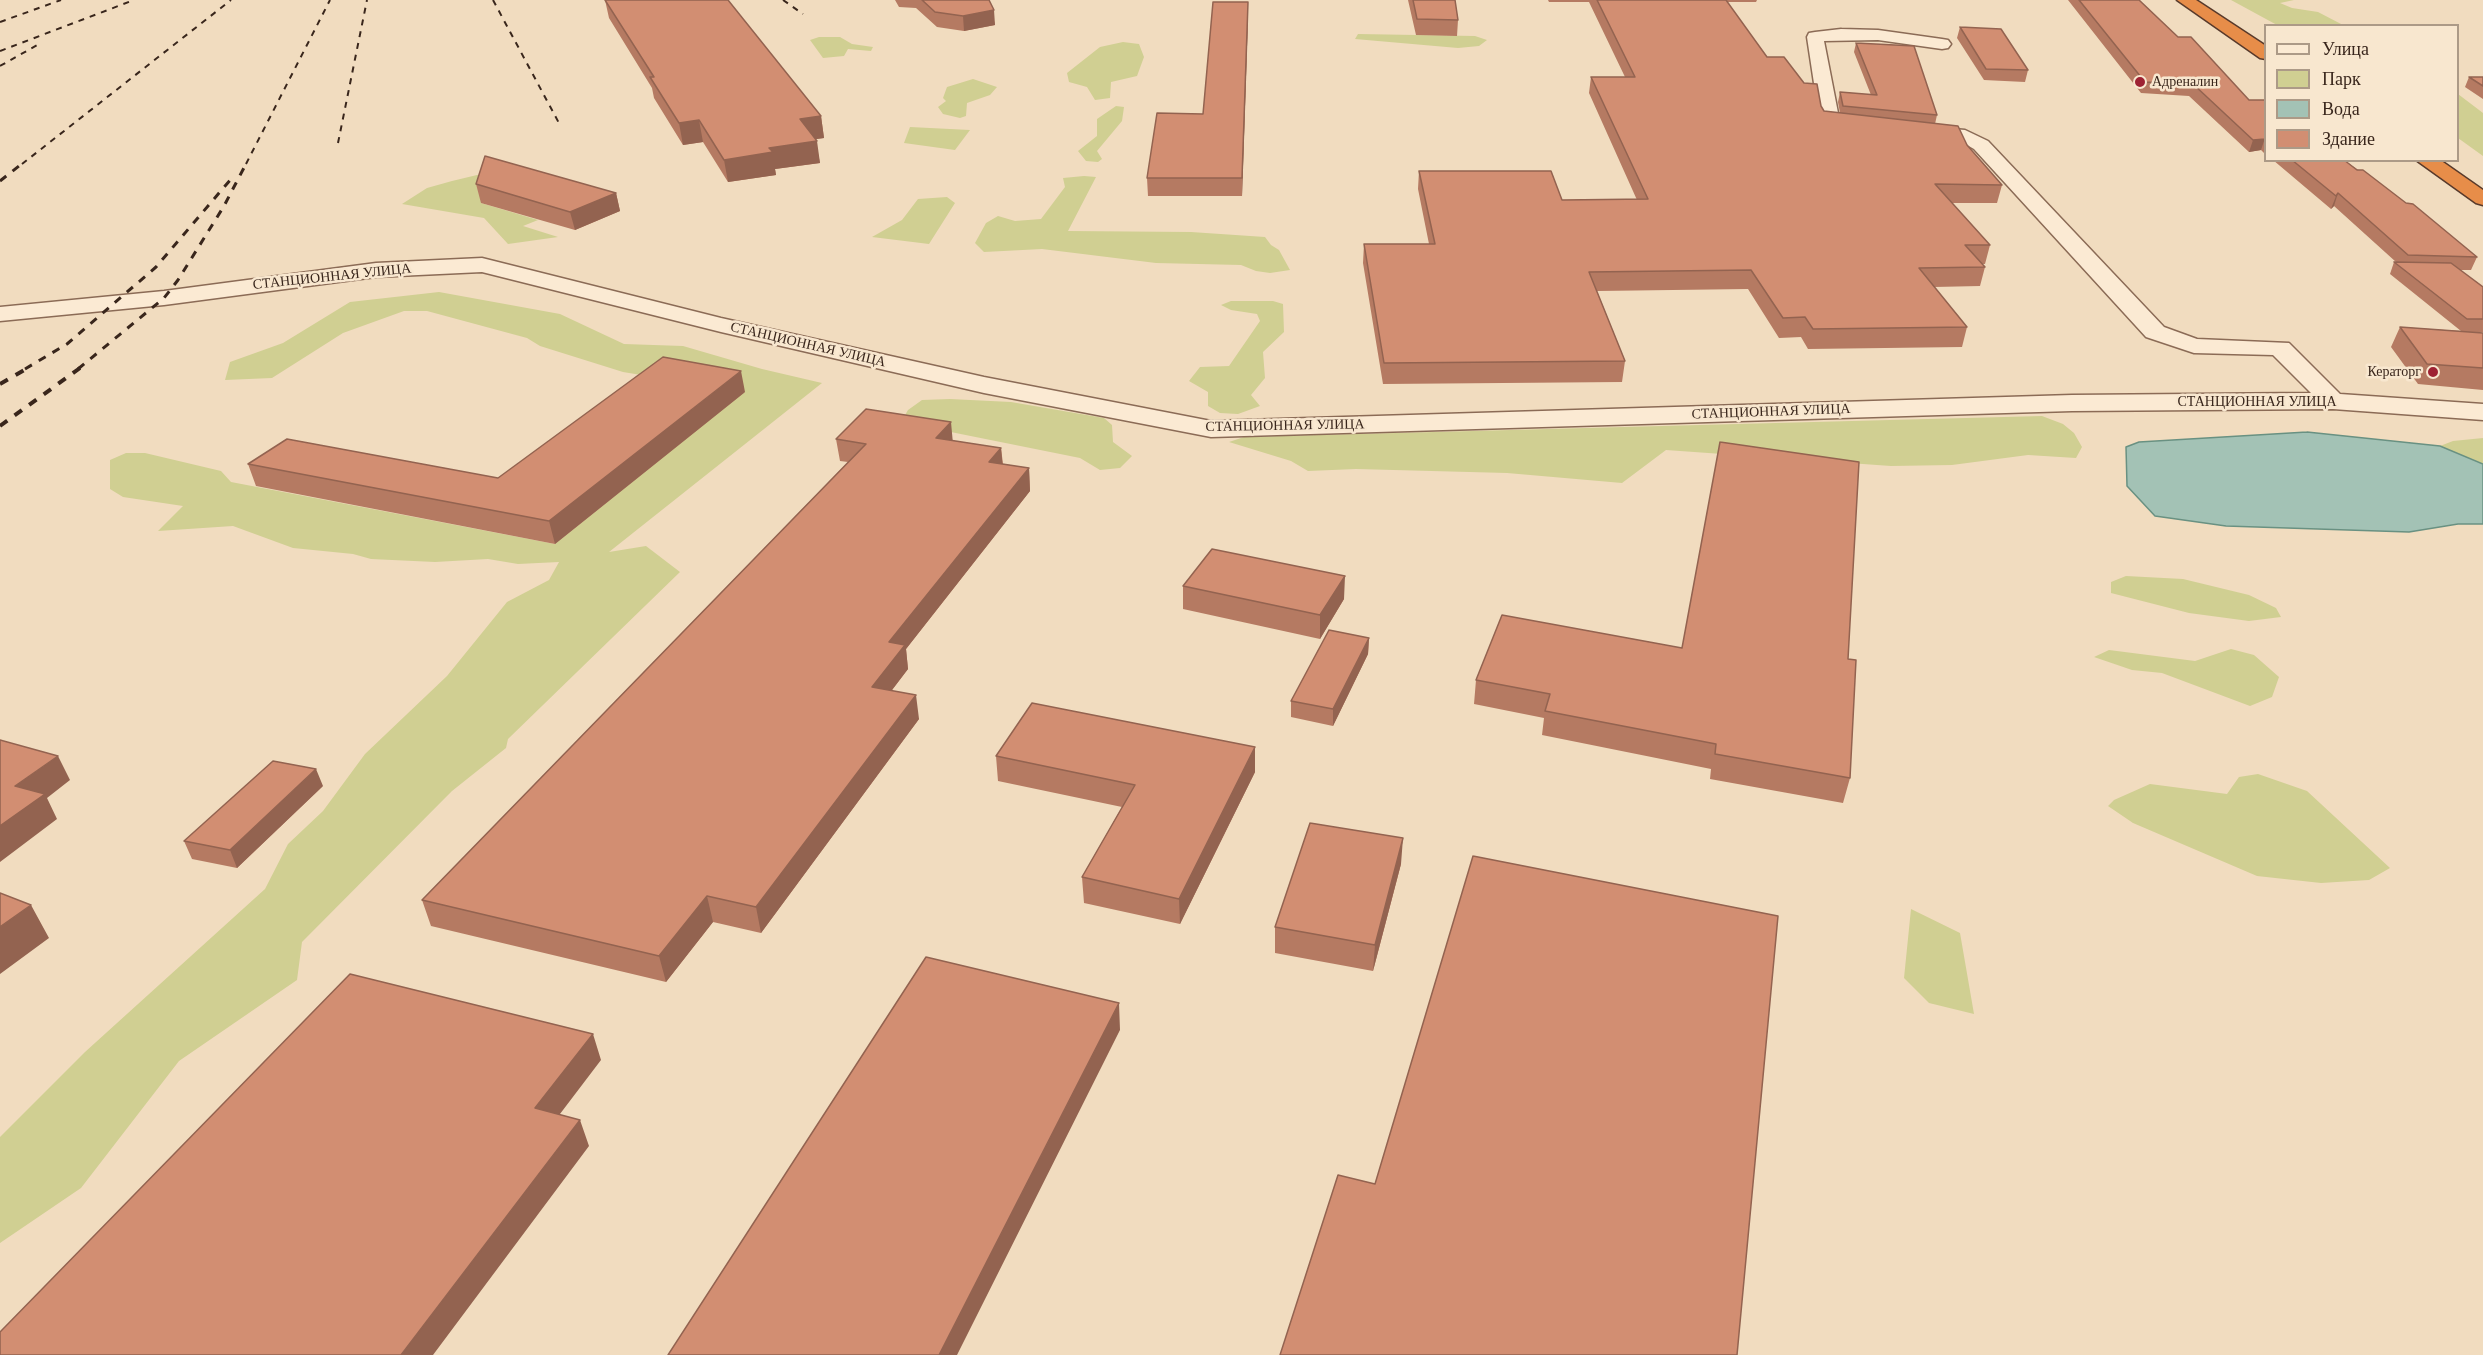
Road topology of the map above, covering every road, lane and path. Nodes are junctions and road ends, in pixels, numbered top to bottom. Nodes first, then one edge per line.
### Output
1 (2185, 0) edge
2 (1942, 44) dead end
3 (2264, 53) edge
4 (2429, 162) edge
5 (2483, 199) edge
6 (0, 315) edge
7 (2333, 401) junction
8 (2483, 412) edge

1 - 3 highway
2 - 7 street
4 - 5 highway
6 - 7 street, СТАНЦИОННАЯ УЛИЦА
7 - 8 street, СТАНЦИОННАЯ УЛИЦА

